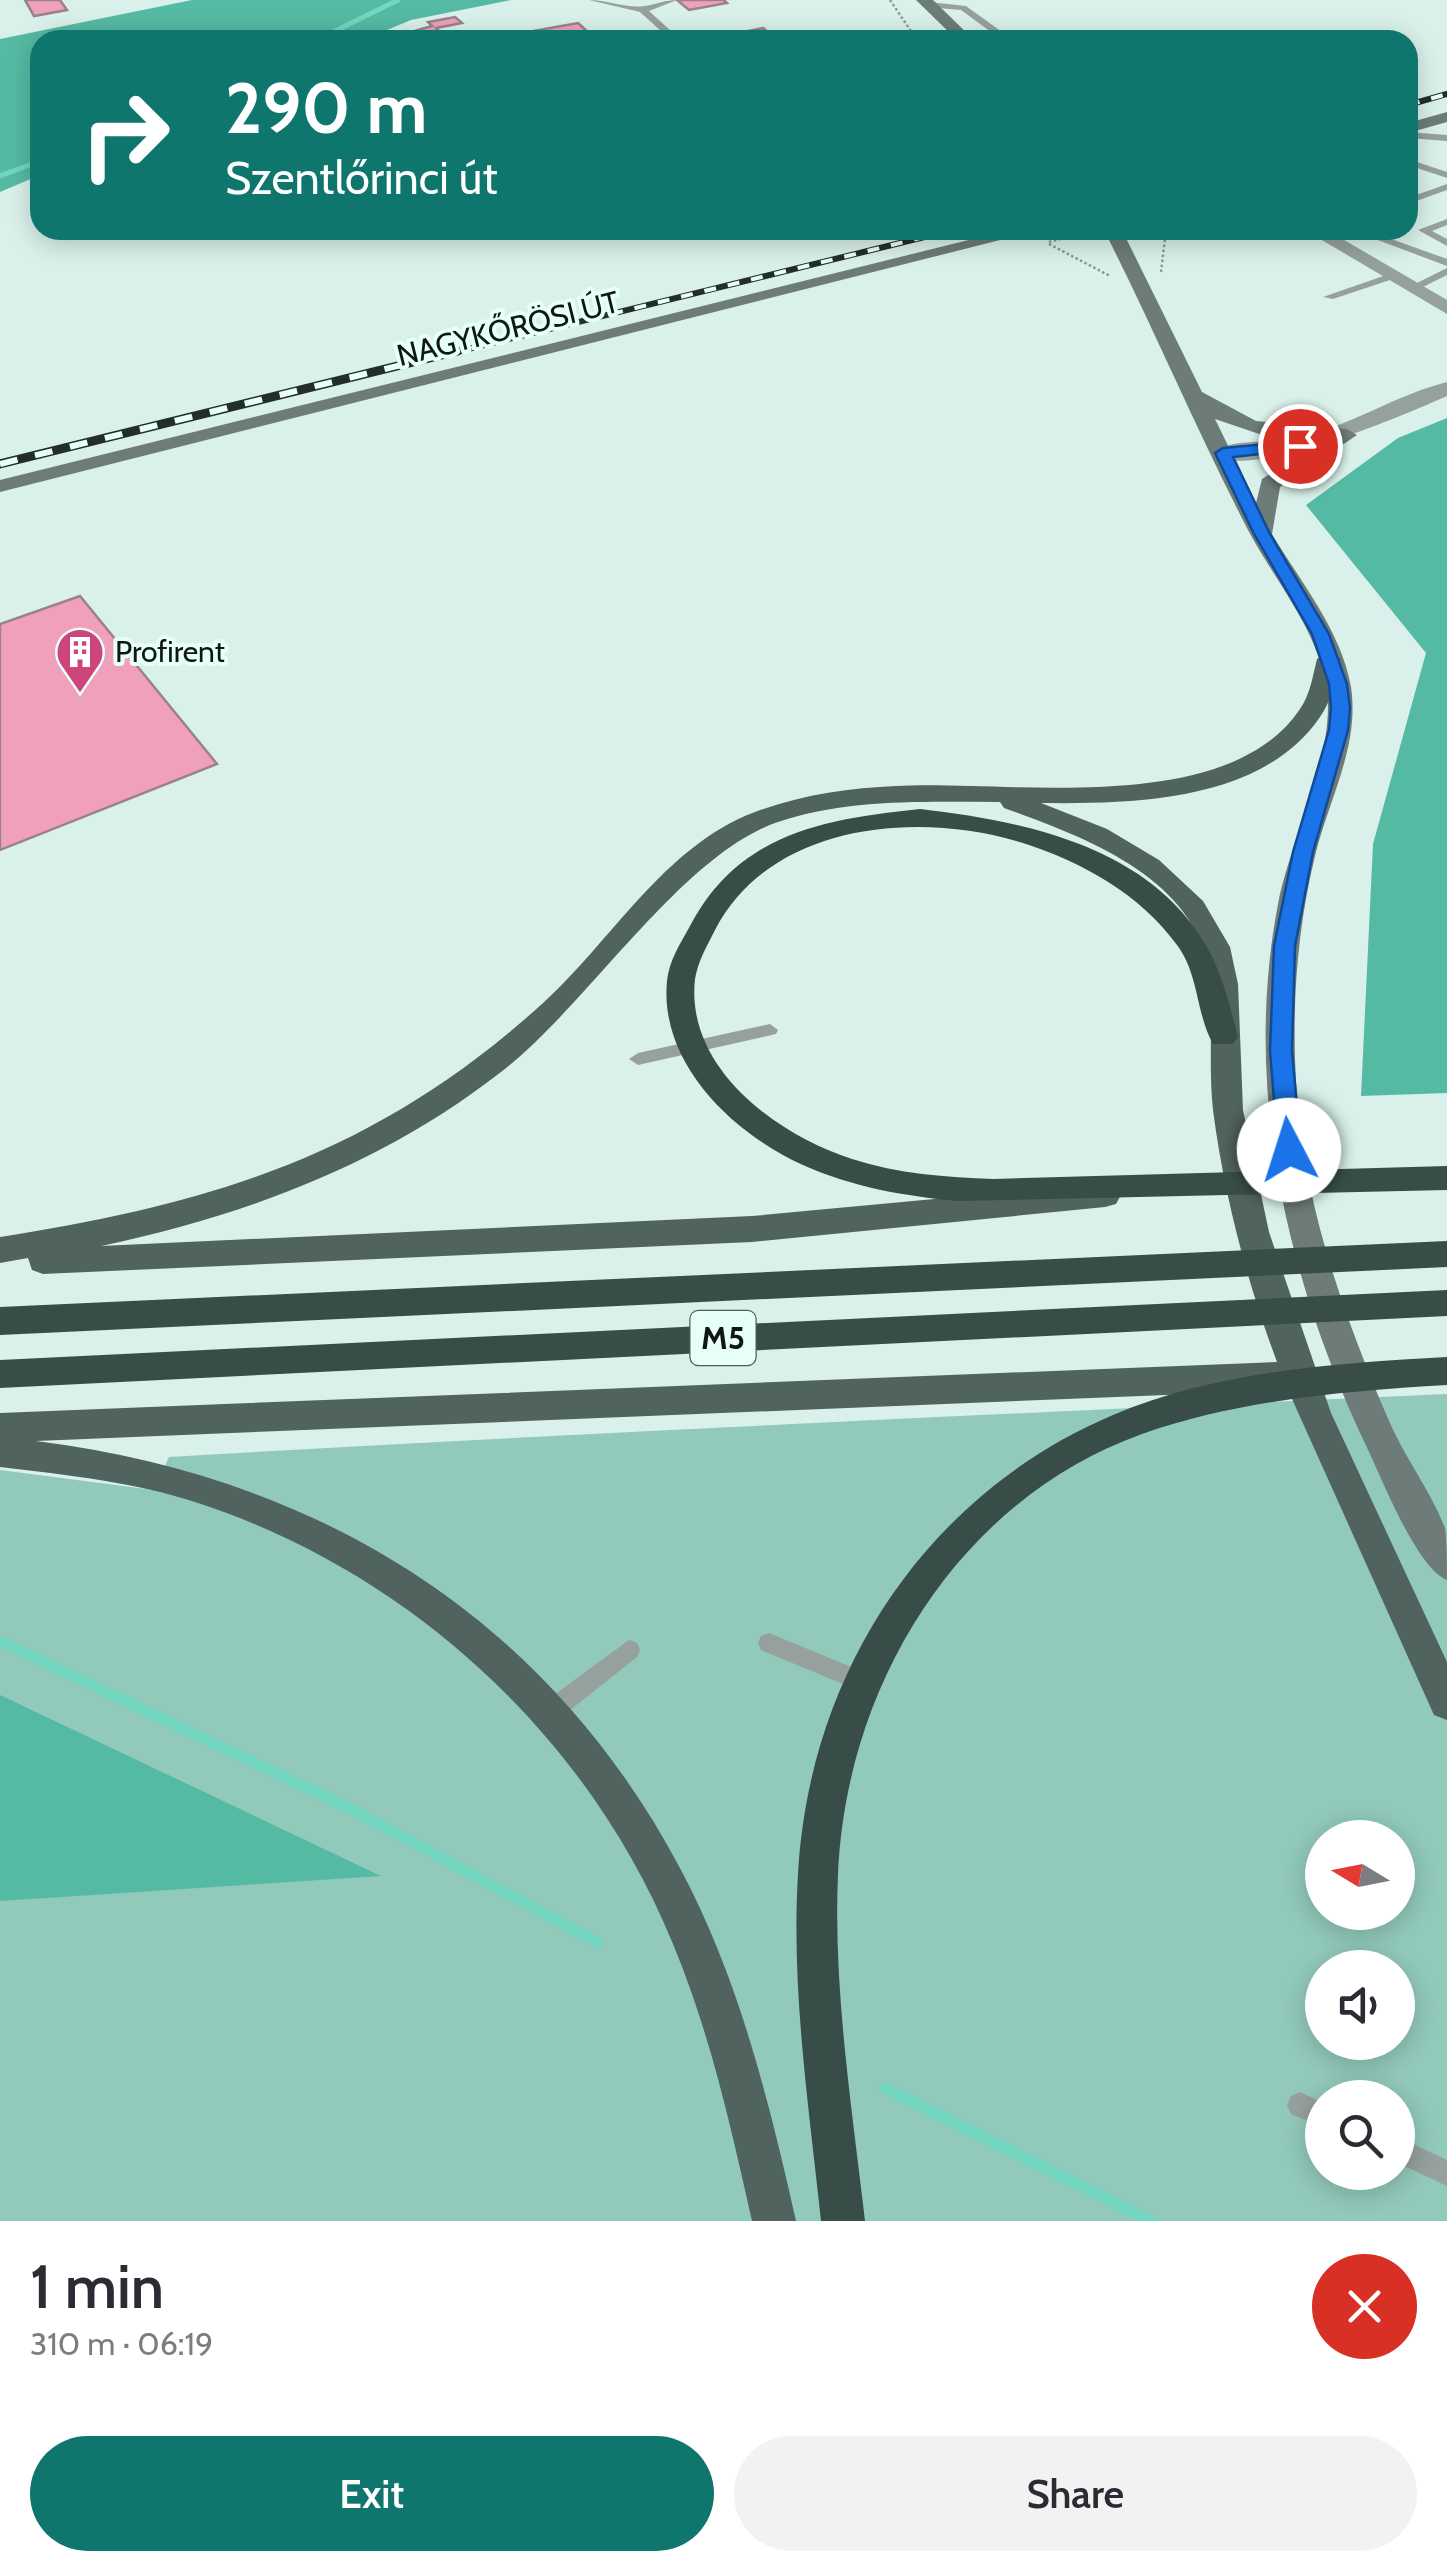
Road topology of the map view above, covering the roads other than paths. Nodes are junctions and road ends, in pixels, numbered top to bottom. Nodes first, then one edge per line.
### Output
1 (593, 0) edge
2 (672, 0) edge
3 (926, 2) edge
4 (643, 10) junction
5 (665, 30) edge
6 (955, 30) edge
7 (994, 30) edge
8 (1418, 134) edge
9 (1447, 138) edge
10 (1418, 165) edge
11 (1447, 175) edge
12 (1447, 187) edge
13 (1418, 197) edge
14 (1447, 222) edge
15 (1021, 240) edge
16 (1117, 240) edge
17 (1331, 240) edge
18 (1384, 240) edge
19 (1447, 243) edge
20 (1447, 263) edge
21 (1447, 271) edge
22 (1392, 276) junction
23 (1413, 288) junction
24 (1330, 297) dead end
25 (1440, 304) edge
26 (1447, 320) edge
27 (1447, 378) edge
28 (1191, 391) junction
29 (1441, 392) edge
30 (1348, 435) junction
31 (1223, 453) junction
32 (0, 486) edge
33 (1262, 534) junction
34 (1330, 659) junction
35 (983, 791) junction
36 (770, 1030) dead end
37 (1223, 1038) junction
38 (692, 1046) junction
39 (638, 1060) dead end
40 (1447, 1178) edge
41 (1182, 1188) junction
42 (0, 1250) edge
43 (1447, 1254) edge
44 (0, 1264) edge
45 (1447, 1303) edge
46 (0, 1321) edge
47 (1447, 1371) edge
48 (0, 1374) edge
49 (1382, 1374) junction
50 (0, 1428) edge
51 (0, 1452) edge
52 (1447, 1564) edge
53 (768, 1643) dead end
54 (629, 1650) dead end
55 (860, 1681) junction
56 (1447, 1702) edge
57 (548, 1714) junction
58 (1415, 2158) edge
59 (1447, 2172) edge
60 (774, 2221) edge
61 (844, 2221) edge

1 - 4 lane
2 - 4 lane
3 - 6 main road
3 - 7 lane
4 - 5 lane
8 - 9 lane
10 - 11 lane
12 - 13 lane
14 - 19 lane
15 - 32 main road, NAGYKŐRÖSI ÚT
16 - 28 main road
17 - 22 street
18 - 20 lane
21 - 23 lane
22 - 23 street
22 - 24 lane
23 - 25 street
25 - 26 street
27 - 29 street
28 - 30 main road
28 - 31 main road
29 - 30 street
30 - 31 street
30 - 33 main road
31 - 33 main road
33 - 34 main road
34 - 35 main road
34 - 52 main road
35 - 37 main road
35 - 42 main road
36 - 38 lane
37 - 38 highway
37 - 56 main road
38 - 39 lane
38 - 41 highway
40 - 41 highway
41 - 44 main road
43 - 46 highway, M5
45 - 48 highway, M5
47 - 49 highway, M5
49 - 50 main road, M5
49 - 55 highway
51 - 57 main road
53 - 55 lane
54 - 57 lane
55 - 61 highway
57 - 60 main road
58 - 59 lane

